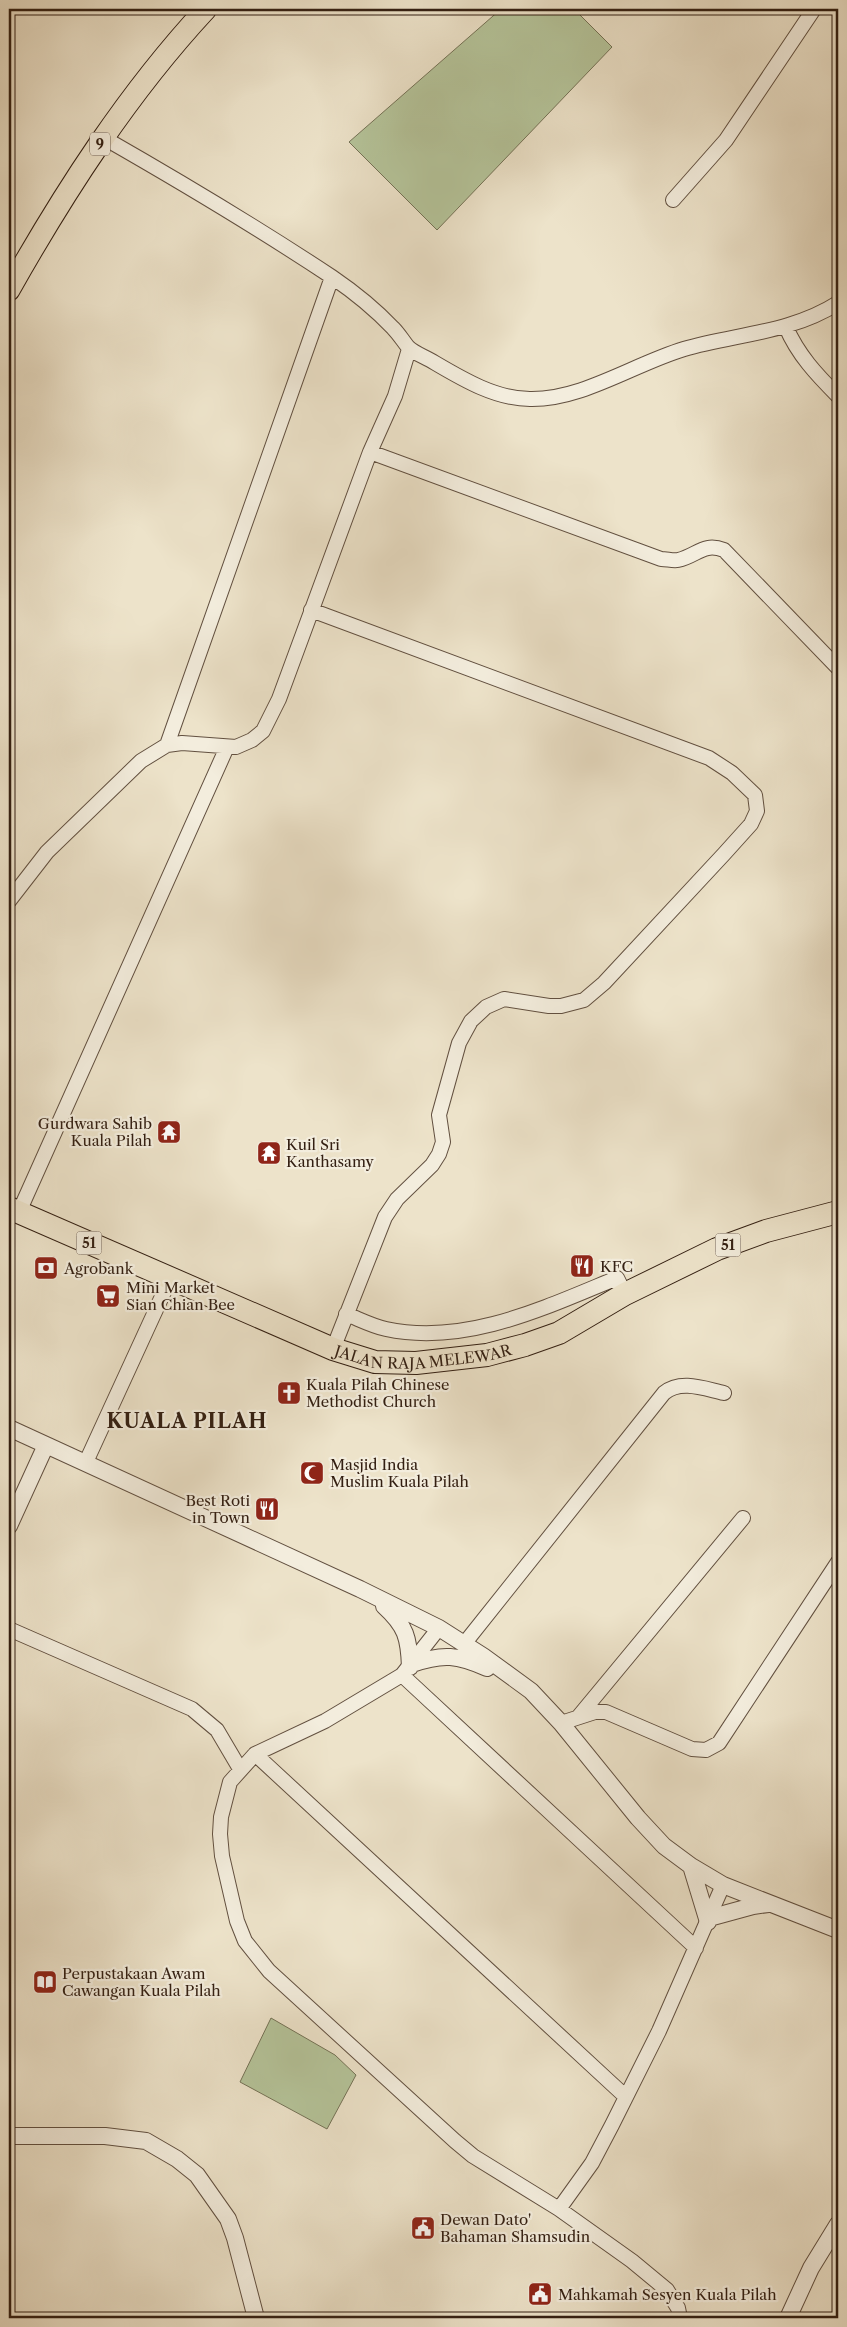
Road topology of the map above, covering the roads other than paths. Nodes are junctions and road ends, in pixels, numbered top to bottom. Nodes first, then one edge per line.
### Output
1 (206, 9) edge
2 (814, 9) edge
3 (104, 138) junction
4 (673, 200) dead end
5 (332, 277) junction
6 (12, 280) edge
7 (838, 303) edge
8 (786, 327) junction
9 (409, 349) junction
10 (838, 396) edge
11 (370, 452) junction
12 (311, 610) junction
13 (838, 668) edge
14 (167, 745) junction
15 (227, 747) junction
16 (9, 901) edge
17 (14, 1210) edge
18 (838, 1212) edge
19 (170, 1279) junction
20 (625, 1294) junction
21 (346, 1314) junction
22 (333, 1349) junction
23 (724, 1393) dead end
24 (9, 1428) edge
25 (46, 1445) junction
26 (86, 1462) junction
27 (744, 1518) dead end
28 (9, 1526) edge
29 (838, 1562) edge
30 (360, 1588) junction
31 (439, 1628) junction
32 (9, 1629) edge
33 (464, 1644) junction
34 (408, 1668) junction
35 (531, 1691) junction
36 (578, 1717) junction
37 (562, 1723) junction
38 (255, 1754) junction
39 (240, 1769) junction
40 (691, 1866) junction
41 (723, 1885) junction
42 (770, 1904) junction
43 (709, 1920) junction
44 (838, 1930) edge
45 (696, 1948) junction
46 (626, 2097) junction
47 (9, 2136) edge
48 (559, 2209) junction
49 (838, 2224) edge
50 (256, 2318) edge
51 (680, 2318) edge
52 (788, 2318) edge

1 - 3 main road, 9
2 - 4 street
3 - 5 street
3 - 6 main road, 9
5 - 9 street
5 - 14 street
7 - 8 street
8 - 9 street
8 - 10 street
9 - 11 street
11 - 12 street
11 - 13 street
12 - 15 street
12 - 21 street
14 - 15 street
14 - 16 street
15 - 17 street
17 - 19 highway, JALAN RAJA MELEWAR / 51
18 - 20 highway, JALAN RAJA MELEWAR / 51
19 - 22 highway, JALAN RAJA MELEWAR / 51
19 - 26 street
20 - 21 street
20 - 22 highway, JALAN RAJA MELEWAR / 51
21 - 22 street
23 - 33 street
24 - 25 street
25 - 26 street
25 - 28 street
26 - 30 street
27 - 36 street
29 - 36 street
30 - 31 street
30 - 34 street
31 - 33 street
31 - 34 street
32 - 39 street
33 - 35 street
34 - 35 street
34 - 38 street
34 - 45 street
35 - 37 street
36 - 37 street
37 - 40 street
38 - 39 street
38 - 46 street
39 - 48 street
40 - 41 street
40 - 43 street
41 - 42 street
41 - 43 street
42 - 43 street
42 - 44 street
43 - 45 street
45 - 46 street
46 - 48 street
47 - 50 street
48 - 51 street
49 - 52 street

